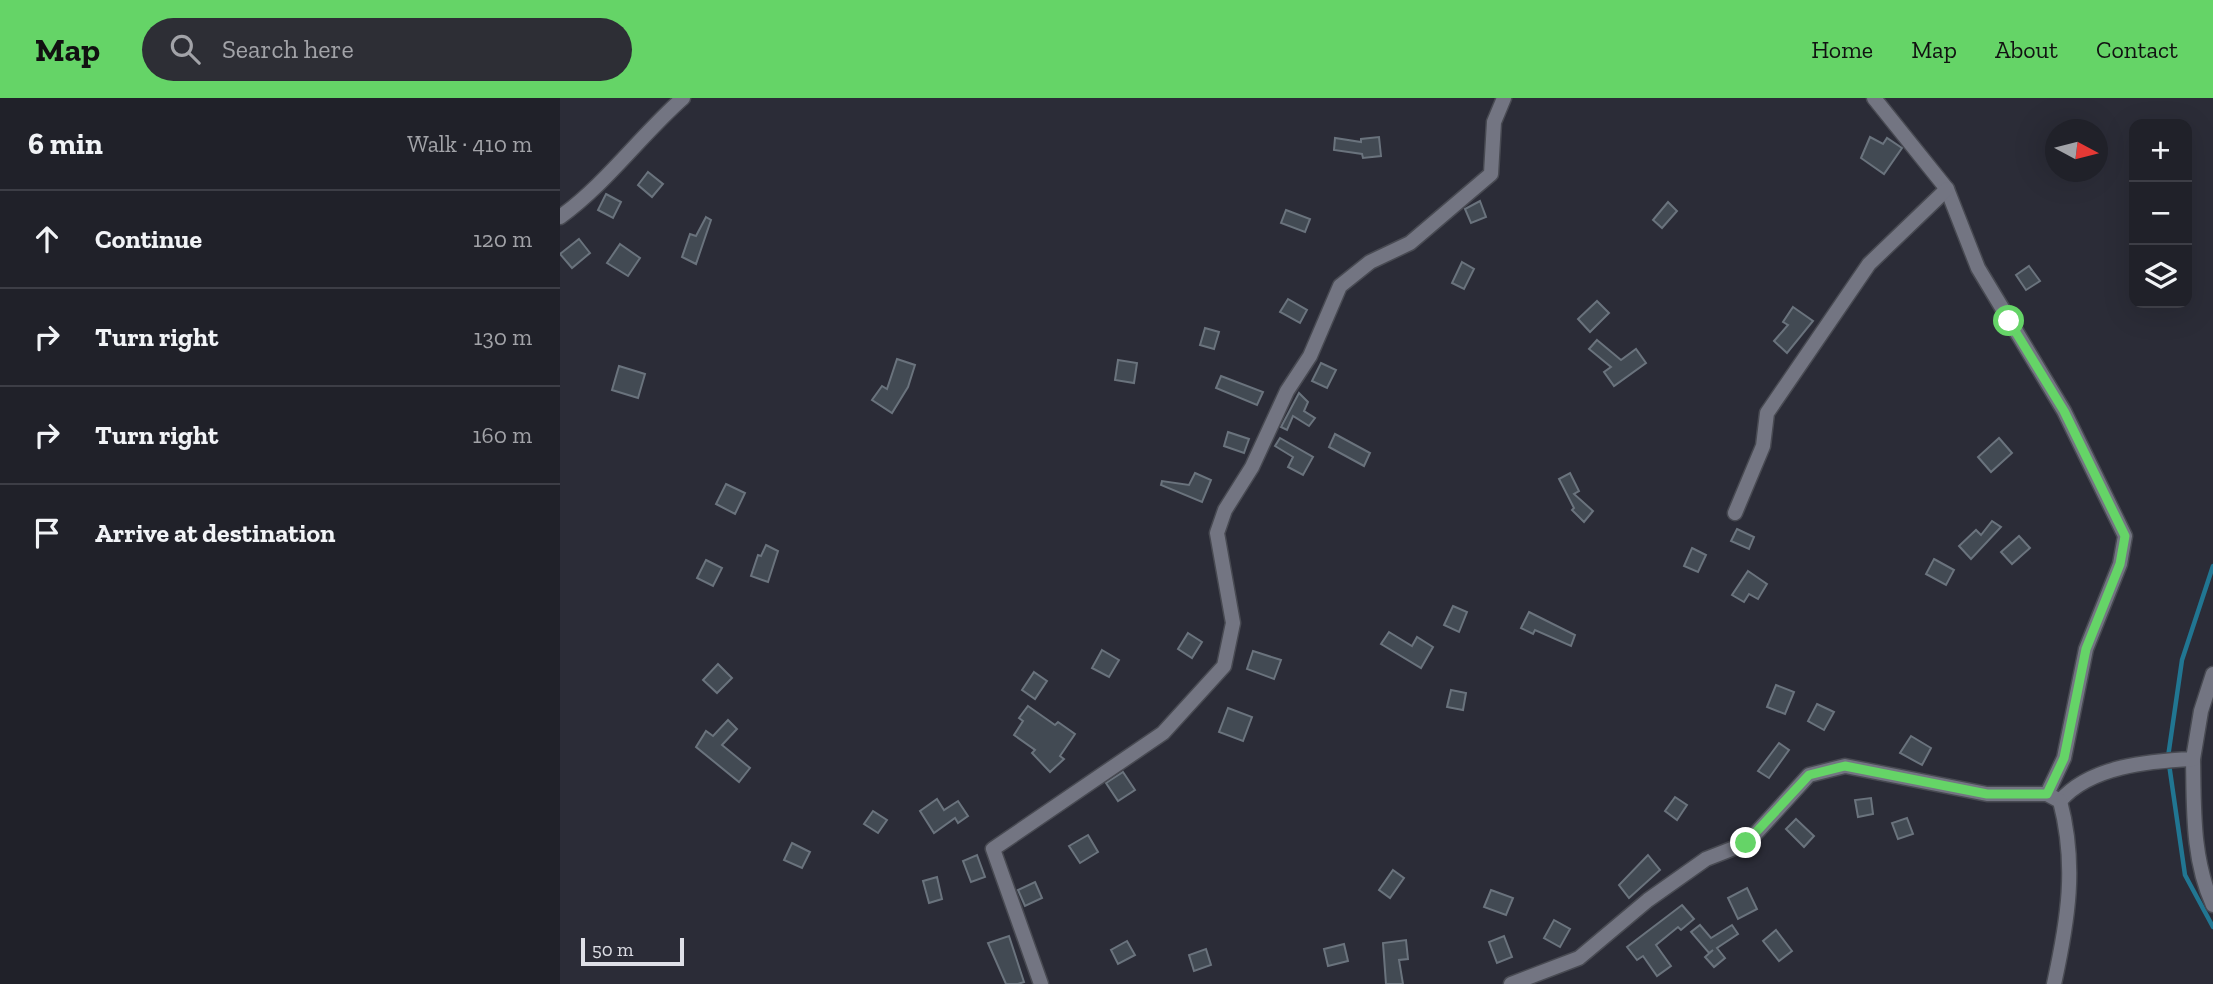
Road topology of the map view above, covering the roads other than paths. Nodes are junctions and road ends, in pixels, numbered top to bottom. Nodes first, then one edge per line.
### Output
1 (683, 98) edge
2 (1504, 98) edge
3 (1874, 98) edge
4 (1947, 189) junction
5 (560, 217) edge
6 (1735, 513) dead end
7 (2213, 674) edge
8 (2186, 760) junction
9 (2053, 797) junction
10 (2213, 905) edge
11 (1041, 984) edge
12 (1511, 984) edge
13 (2054, 984) edge

1 - 5 street
2 - 11 street
3 - 4 street
4 - 6 street
4 - 9 street
7 - 8 street
8 - 9 street
8 - 10 street
9 - 12 street
9 - 13 street

